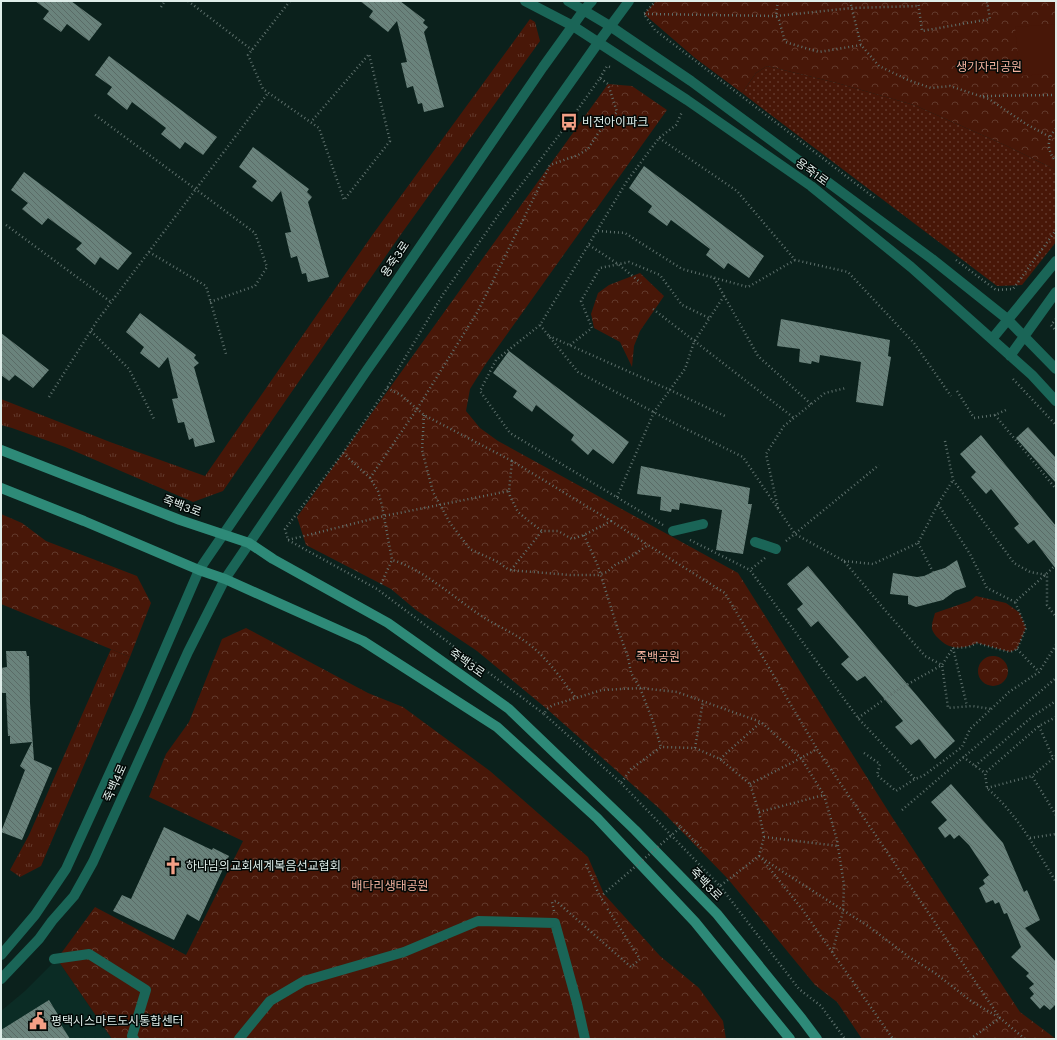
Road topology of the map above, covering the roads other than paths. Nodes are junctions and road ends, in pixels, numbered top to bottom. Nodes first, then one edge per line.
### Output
1 (525, 1) edge
2 (568, 1) edge
3 (592, 1) edge
4 (629, 1) edge
5 (584, 10) junction
6 (574, 26) junction
7 (610, 26) junction
8 (598, 43) junction
9 (1056, 261) edge
10 (1056, 292) edge
11 (1008, 320) junction
12 (1024, 336) junction
13 (992, 339) junction
14 (1010, 356) junction
15 (1056, 369) edge
16 (1056, 401) edge
17 (1, 450) edge
18 (1, 488) edge
19 (703, 524) dead end
20 (673, 531) road end
21 (223, 534) junction
22 (755, 542) dead end
23 (249, 543) junction
24 (776, 549) road end
25 (199, 570) junction
26 (225, 579) junction
27 (1, 955) edge
28 (54, 959) dead end
29 (1, 979) edge
30 (134, 1039) edge
31 (239, 1039) edge
32 (585, 1039) edge
33 (790, 1039) edge
34 (817, 1039) edge

1 - 6 street, 용죽1로
2 - 5 street
3 - 5 street, 용죽3로
4 - 7 street, 죽백4로
5 - 6 street, 용죽3로
5 - 7 street
6 - 8 street, 용죽1로
6 - 21 street, 용죽3로
7 - 8 street, 죽백4로
7 - 11 street
8 - 13 street, 용죽1로
8 - 23 street, 죽백4로
9 - 11 street
10 - 12 street
11 - 12 street
11 - 13 street
12 - 14 street
12 - 15 street
13 - 14 street, 용죽1로
14 - 16 street, 용죽1로
17 - 21 main road, 죽백3로
18 - 25 main road
19 - 20 street
21 - 23 main road, 죽백3로
21 - 25 street, 용죽3로
22 - 24 street
23 - 26 street, 죽백4로
23 - 34 main road, 죽백3로
25 - 26 main road
25 - 27 street, 죽백4로
26 - 29 street, 죽백4로
26 - 33 main road
28 - 30 street
31 - 32 street

